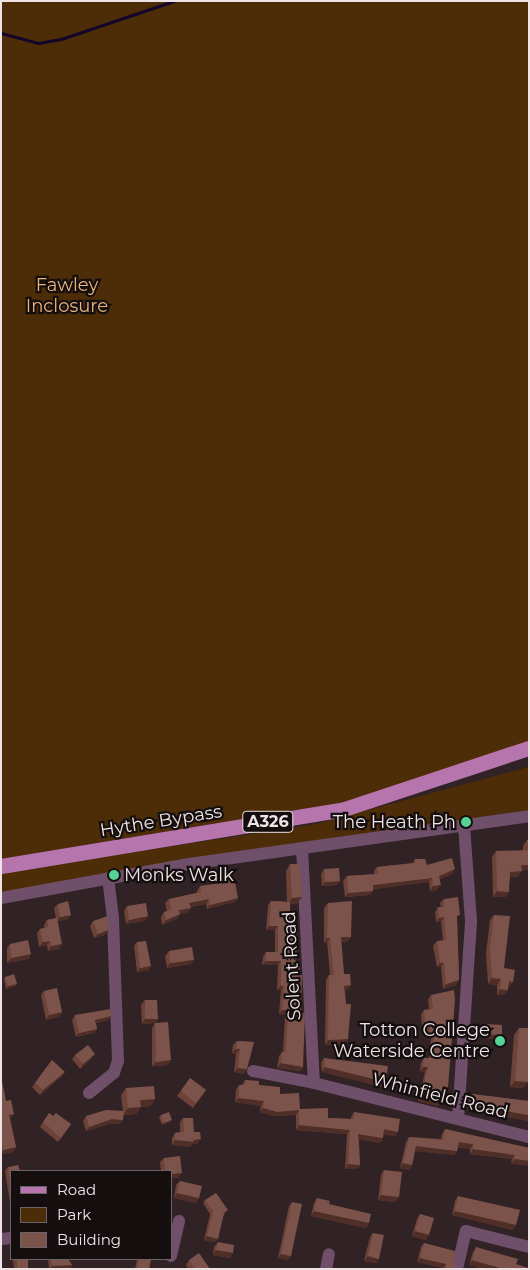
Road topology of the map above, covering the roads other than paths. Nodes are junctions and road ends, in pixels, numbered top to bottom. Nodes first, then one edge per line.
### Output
1 (528, 748) edge
2 (529, 816) edge
3 (464, 826) junction
4 (302, 848) junction
5 (1, 866) edge
6 (108, 878) junction
7 (1, 898) edge
8 (254, 1071) dead end
9 (314, 1082) junction
10 (89, 1093) dead end
11 (458, 1118) junction
12 (529, 1138) edge
13 (179, 1221) dead end
14 (529, 1247) edge
15 (172, 1252) edge
16 (329, 1254) dead end
17 (326, 1269) edge
18 (457, 1269) edge

1 - 5 main road, Hythe Bypass / A326
2 - 3 street
3 - 4 street
3 - 11 street
4 - 6 street
4 - 9 street, Solent Road
6 - 7 street
6 - 10 street
8 - 9 street, Whinfield Road
9 - 11 street, Whinfield Road
11 - 12 street, Whinfield Road
13 - 15 street
14 - 18 street
16 - 17 street

